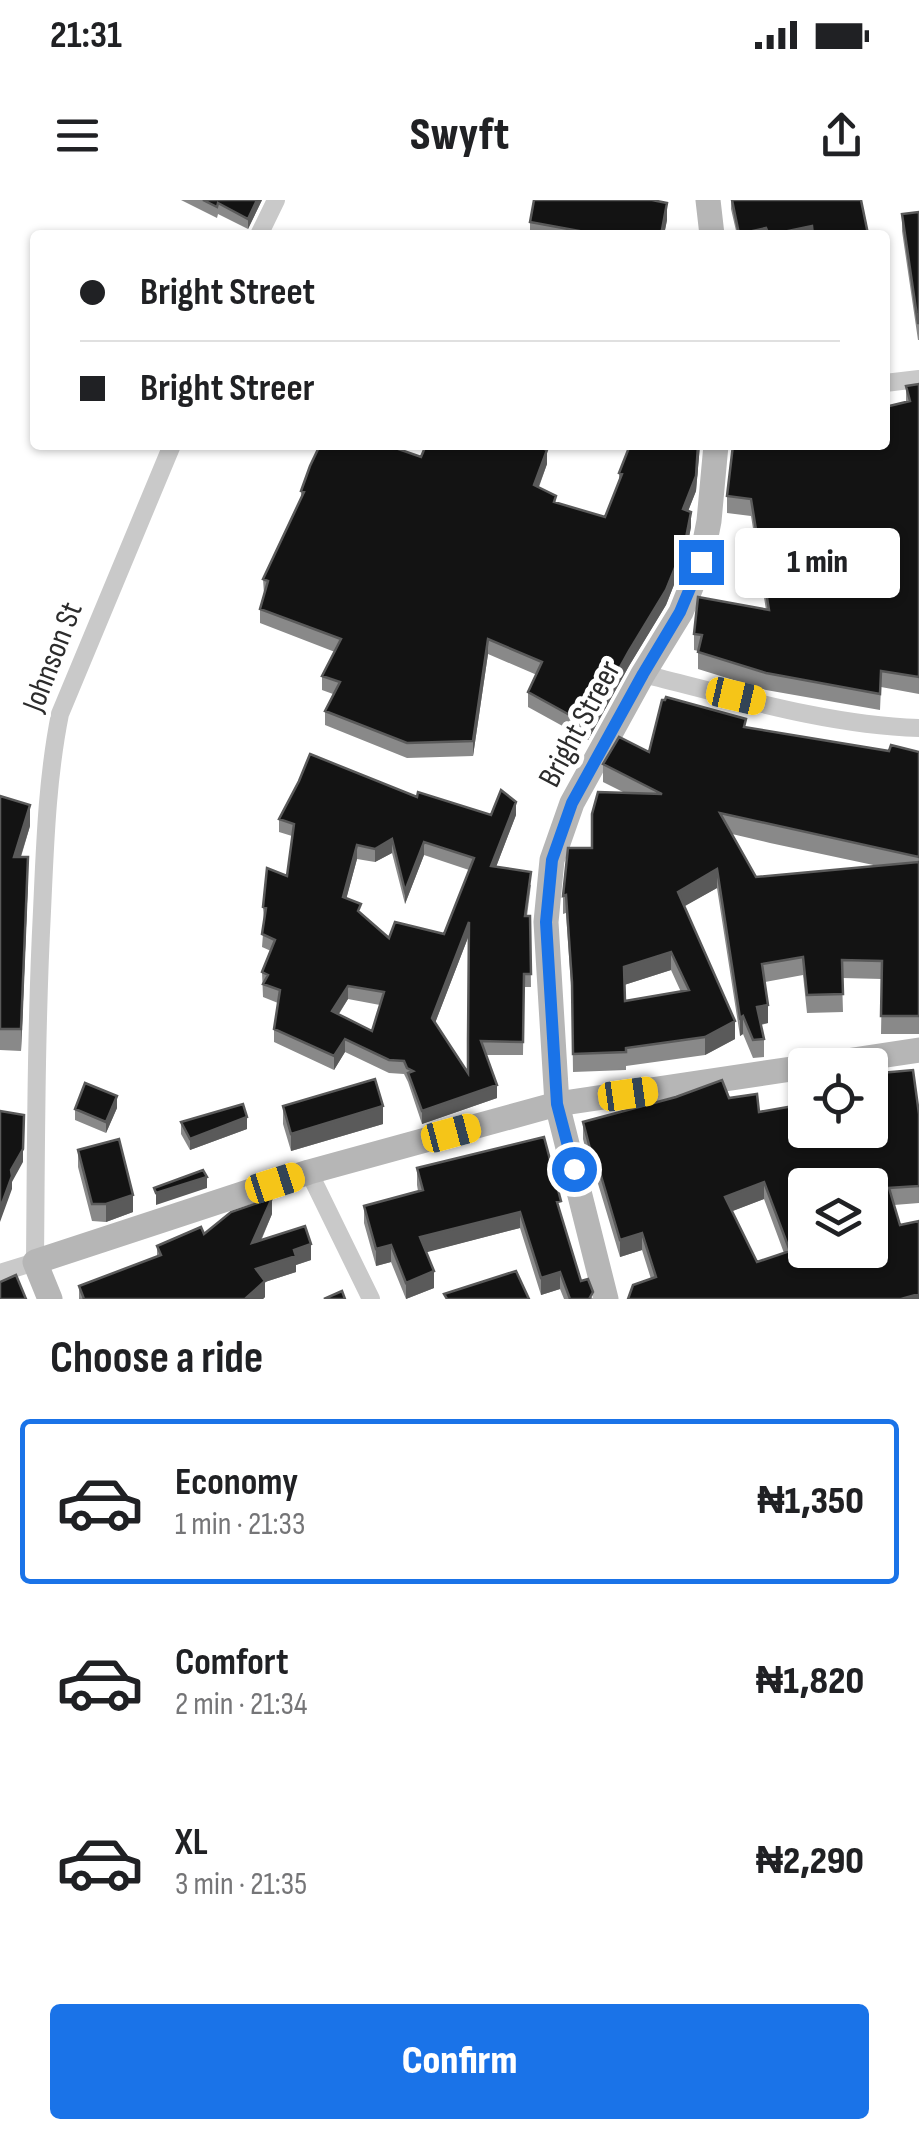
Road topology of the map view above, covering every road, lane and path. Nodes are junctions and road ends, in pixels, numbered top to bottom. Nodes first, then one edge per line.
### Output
1 (276, 200) edge
2 (708, 200) edge
3 (261, 230) edge
4 (711, 230) edge
5 (919, 379) edge
6 (890, 382) edge
7 (170, 450) edge
8 (716, 450) edge
9 (643, 674) junction
10 (919, 728) edge
11 (919, 1050) edge
12 (888, 1055) edge
13 (788, 1070) edge
14 (557, 1104) junction
15 (310, 1172) junction
16 (35, 1262) junction
17 (0, 1274) edge
18 (50, 1299) edge
19 (371, 1299) edge
20 (606, 1299) edge

1 - 3 street
2 - 4 street
5 - 6 street
7 - 16 street, Johnson St
8 - 9 street, Bright Streer
9 - 10 street
9 - 14 street, Bright Streer
11 - 12 street
13 - 14 street
14 - 15 street
14 - 20 street, Bright Streer
15 - 16 street
15 - 19 street
16 - 17 street
16 - 18 street

